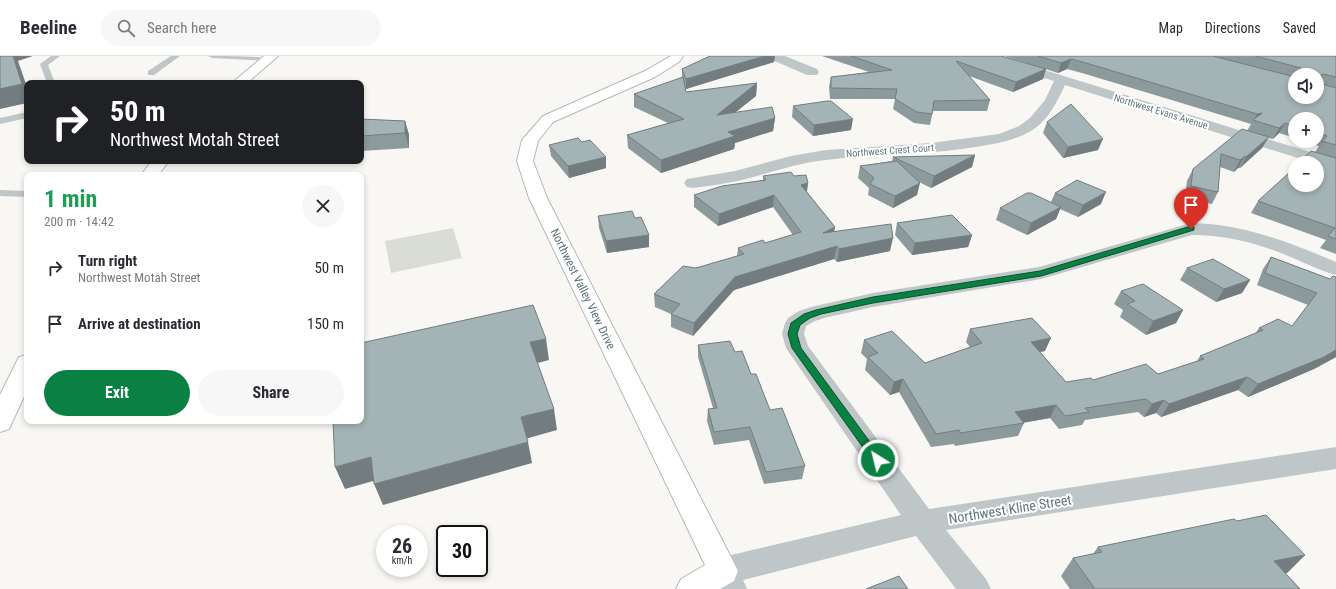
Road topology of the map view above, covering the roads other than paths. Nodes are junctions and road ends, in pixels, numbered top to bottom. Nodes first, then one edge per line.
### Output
1 (56, 56) edge
2 (176, 56) edge
3 (212, 56) edge
4 (677, 56) edge
5 (774, 56) edge
6 (986, 56) edge
7 (270, 58) edge
8 (812, 72) dead end
9 (151, 73) dead end
10 (50, 80) edge
11 (243, 80) edge
12 (1061, 80) junction
13 (24, 116) edge
14 (0, 121) edge
15 (158, 164) edge
16 (1336, 165) edge
17 (152, 172) edge
18 (693, 183) dead end
19 (0, 193) edge
20 (24, 194) edge
21 (1336, 269) edge
22 (24, 370) edge
23 (0, 422) edge
24 (1336, 458) edge
25 (922, 522) junction
26 (727, 580) edge
27 (692, 589) edge
28 (975, 589) edge

1 - 10 lane
2 - 9 lane
3 - 7 lane
4 - 26 street, Northwest Valley View Drive
5 - 8 street
6 - 12 street, Northwest Evans Avenue
7 - 11 street
12 - 16 street, Northwest Evans Avenue
12 - 18 street, Northwest Crest Court
13 - 14 lane
15 - 17 street
19 - 20 lane
21 - 25 street
22 - 23 street
24 - 25 street, Northwest Kline Street
25 - 26 street, Northwest Kline Street
25 - 28 street
26 - 27 street, Northwest Kline Street

